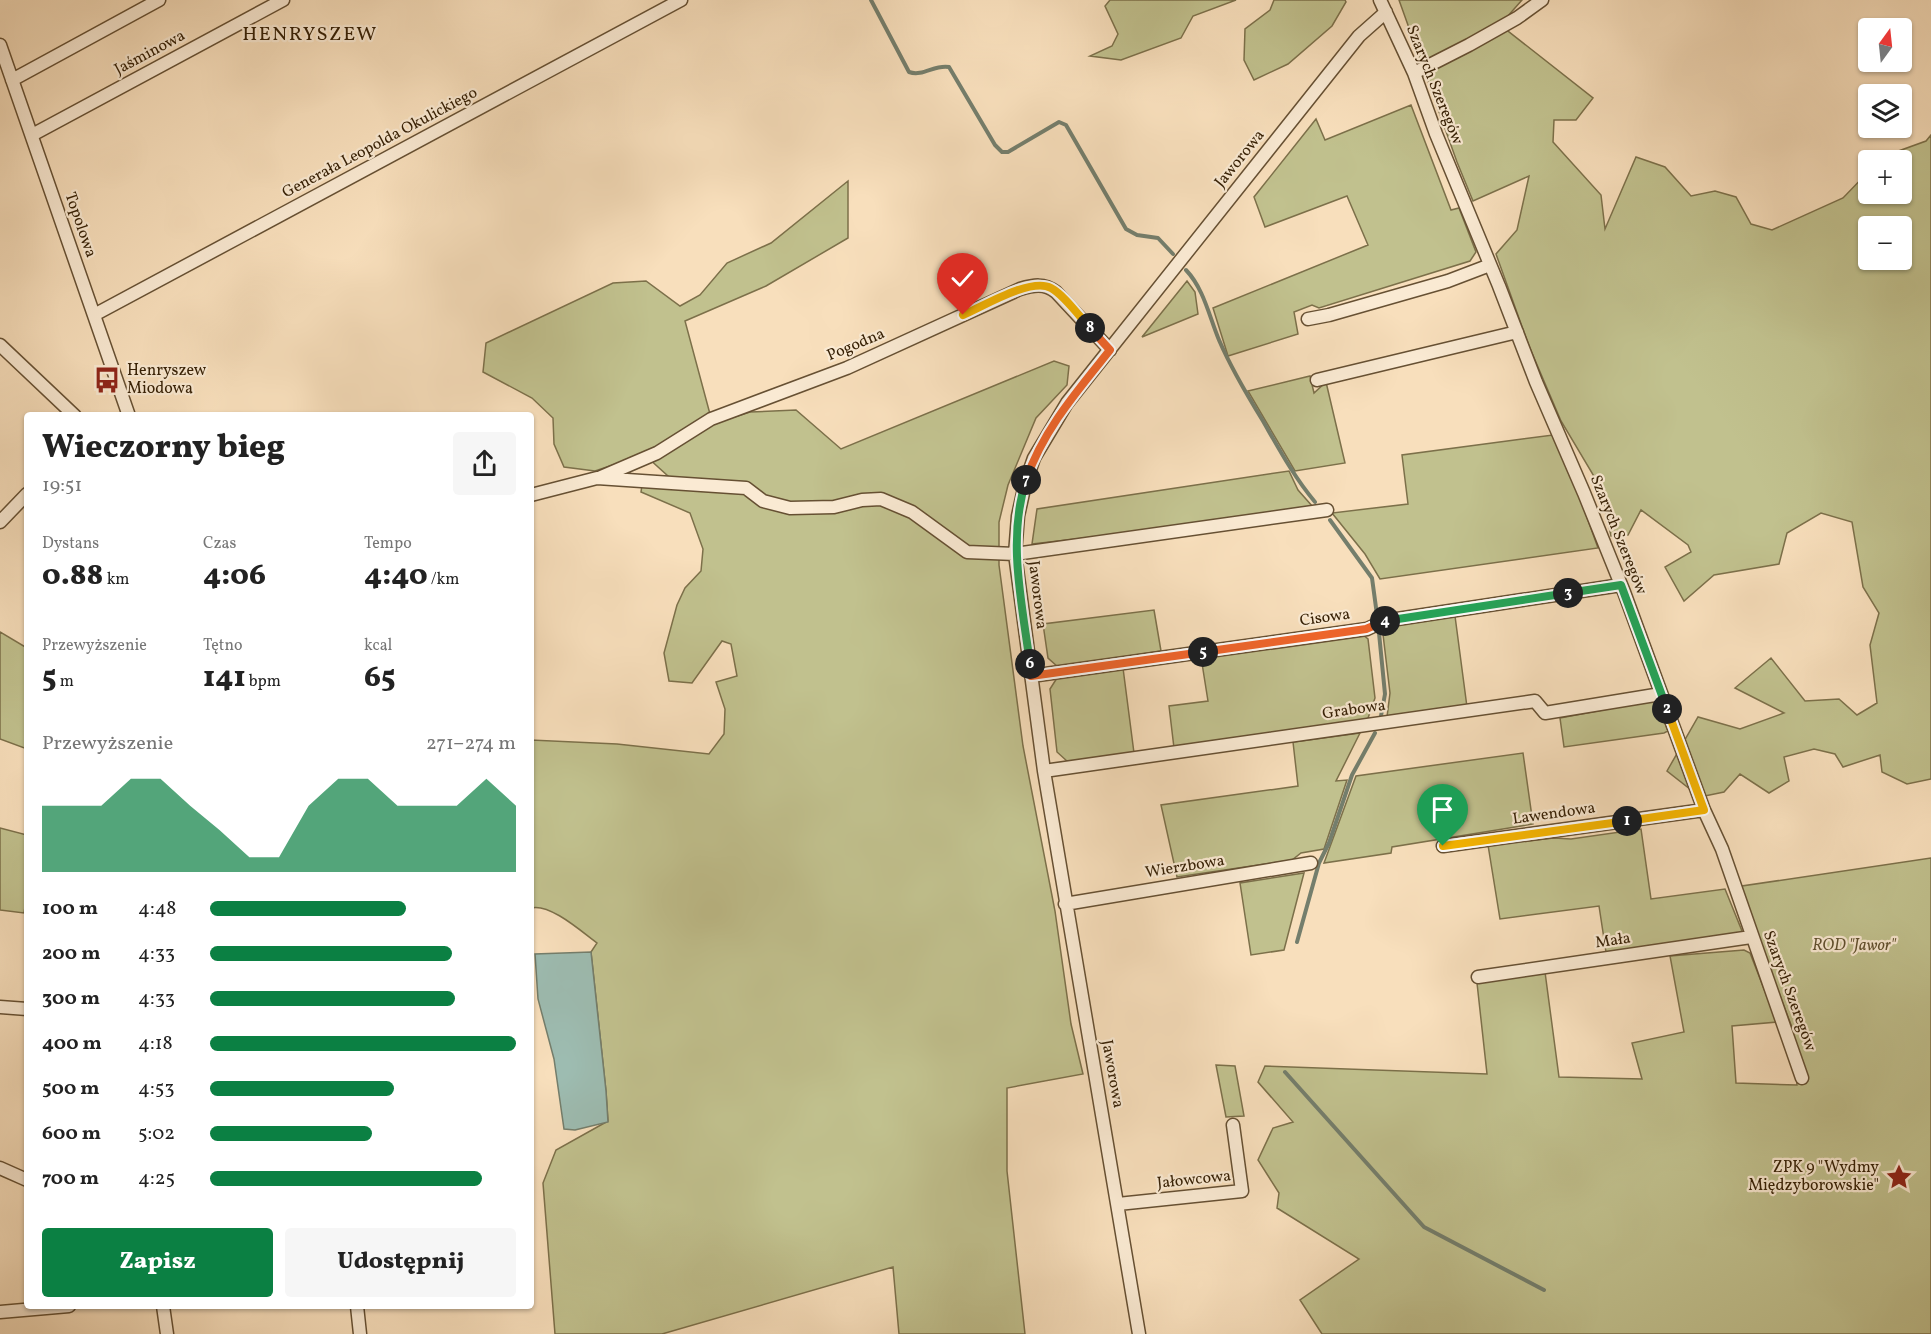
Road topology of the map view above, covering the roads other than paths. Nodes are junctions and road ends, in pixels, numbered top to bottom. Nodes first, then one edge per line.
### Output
1 (159, 0) edge
2 (283, 0) edge
3 (681, 0) edge
4 (1542, 0) edge
5 (1383, 6) edge
6 (0, 45) edge
7 (1414, 73) junction
8 (12, 80) junction
9 (32, 135) junction
10 (1490, 265) junction
11 (94, 315) junction
12 (1308, 319) dead end
13 (1517, 332) junction
14 (0, 345) edge
15 (1110, 350) junction
16 (1317, 380) dead end
17 (71, 412) edge
18 (128, 412) edge
19 (597, 478) junction
20 (534, 494) edge
21 (24, 497) edge
22 (1328, 510) dead end
23 (0, 522) edge
24 (1016, 554) junction
25 (1621, 585) junction
26 (1031, 676) junction
27 (1661, 694) junction
28 (1044, 771) junction
29 (1704, 810) junction
30 (1443, 846) dead end
31 (1311, 863) dead end
32 (1065, 904) junction
33 (1751, 937) junction
34 (1478, 977) dead end
35 (0, 1008) edge
36 (24, 1009) edge
37 (1802, 1078) dead end
38 (1233, 1125) dead end
39 (0, 1168) edge
40 (24, 1179) edge
41 (1118, 1204) junction
42 (34, 1309) edge
43 (163, 1309) edge
44 (357, 1309) edge
45 (0, 1312) edge
46 (167, 1334) edge
47 (360, 1334) edge
48 (1139, 1334) edge

1 - 8 street
2 - 9 street, Jaśminowa
3 - 11 street, Generała Leopolda Okulickiego
4 - 7 street
5 - 7 street, Szarych Szeregów
5 - 15 street, Jaworowa
6 - 8 street, Topolowa
7 - 10 street, Szarych Szeregów
8 - 9 street, Topolowa
9 - 11 street, Topolowa
10 - 12 street
10 - 13 street, Szarych Szeregów
11 - 18 street, Topolowa
13 - 16 street
13 - 25 street, Szarych Szeregów
14 - 17 street
15 - 19 street, Pogodna
15 - 24 street, Jaworowa
19 - 20 street
19 - 24 street
21 - 23 street
22 - 24 street
24 - 26 street, Jaworowa
25 - 26 street, Cisowa
25 - 27 street, Szarych Szeregów
26 - 28 street, Jaworowa
27 - 28 street, Grabowa
27 - 29 street, Szarych Szeregów
28 - 32 street, Jaworowa
29 - 30 street, Lawendowa
29 - 33 street, Szarych Szeregów
31 - 32 street, Wierzbowa
32 - 41 street, Jaworowa
33 - 34 street, Mała
33 - 37 street, Szarych Szeregów
35 - 36 street
38 - 41 street, Jałowcowa
39 - 40 street
41 - 48 street, Jaworowa
42 - 45 street
43 - 46 street
44 - 47 street

